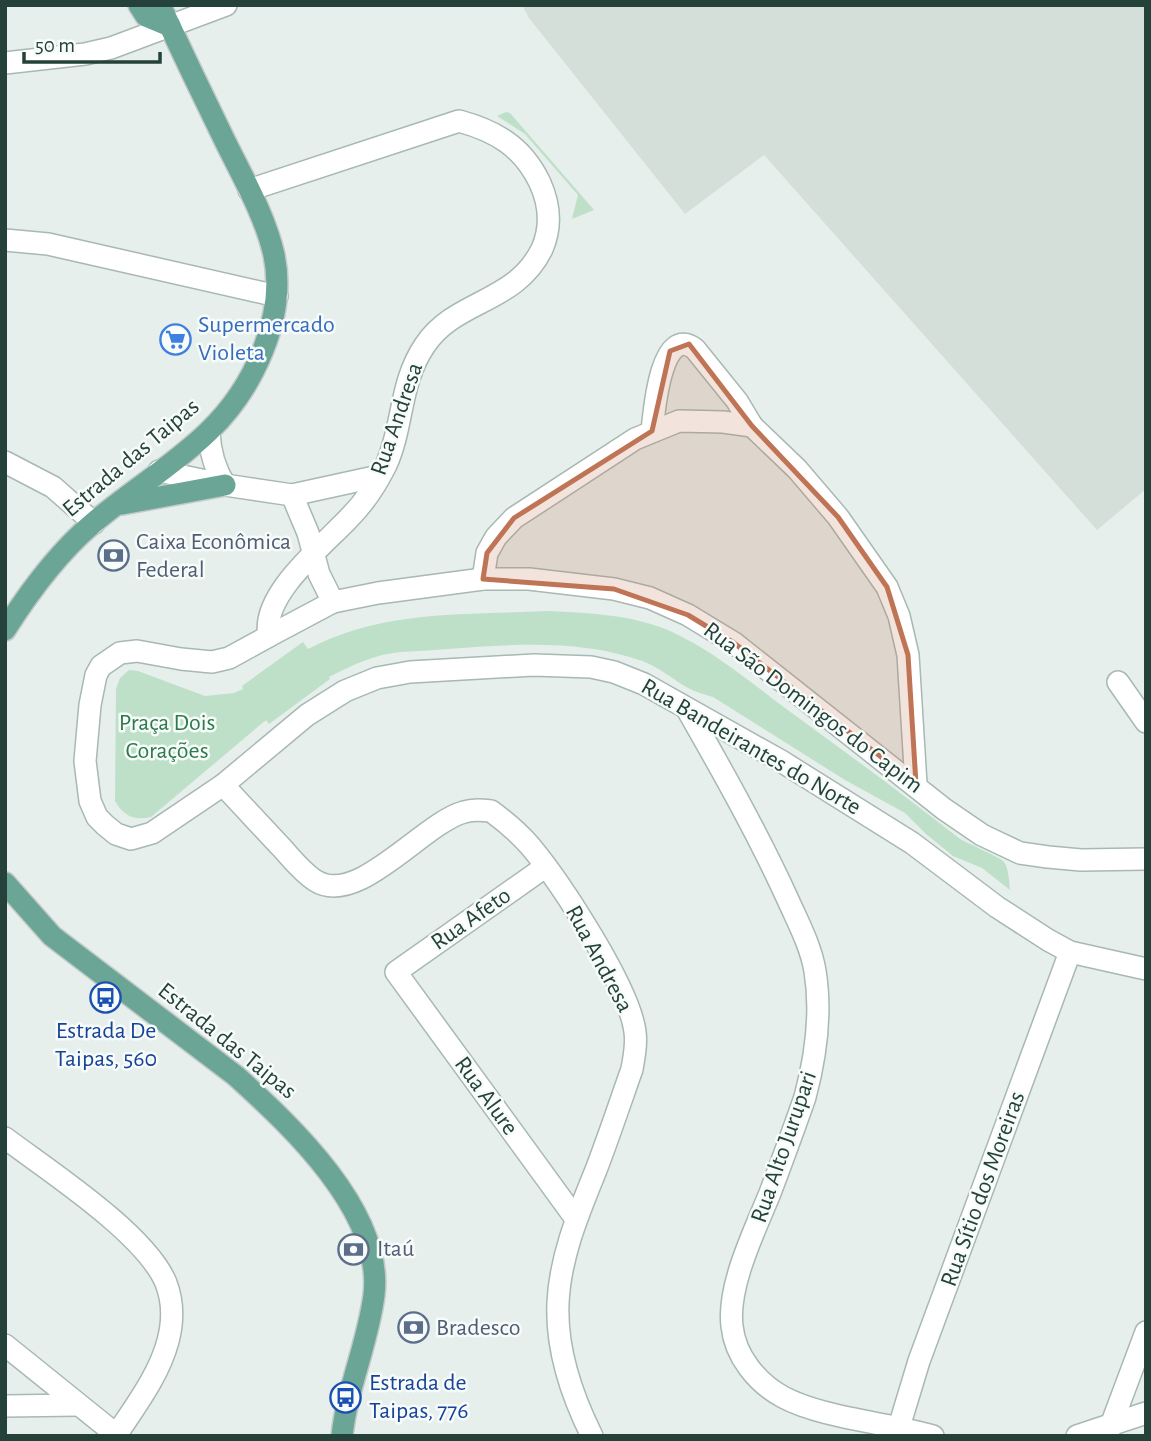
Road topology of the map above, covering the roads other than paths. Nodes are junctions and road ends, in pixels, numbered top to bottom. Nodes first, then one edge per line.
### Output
1 (139, 5) edge
2 (226, 5) edge
3 (164, 12) edge
4 (5, 63) edge
5 (249, 190) junction
6 (5, 240) edge
7 (277, 296) junction
8 (752, 426) junction
9 (652, 431) junction
10 (209, 432) junction
11 (5, 462) edge
12 (159, 471) junction
13 (379, 476) junction
14 (225, 485) junction
15 (292, 495) junction
16 (120, 504) junction
17 (94, 523) junction
18 (313, 554) junction
19 (483, 579) junction
20 (334, 603) junction
21 (5, 630) edge
22 (269, 636) junction
23 (1118, 682) dead end
24 (686, 708) junction
25 (1146, 722) edge
26 (916, 784) junction
27 (223, 785) junction
28 (1146, 859) edge
29 (545, 867) junction
30 (5, 883) edge
31 (1070, 952) junction
32 (1146, 969) edge
33 (396, 972) joint
34 (5, 1138) edge
35 (576, 1219) junction
36 (1146, 1332) edge
37 (5, 1345) edge
38 (78, 1405) junction
39 (5, 1406) edge
40 (1146, 1413) edge
41 (899, 1426) junction
42 (1109, 1431) edge
43 (118, 1435) edge
44 (342, 1436) edge
45 (592, 1436) edge
46 (933, 1436) edge
47 (1077, 1436) edge

1 - 3 main road
2 - 3 street
3 - 4 street
3 - 5 main road, Estrada das Taipas
5 - 7 main road, Estrada das Taipas
5 - 13 street, Rua Andresa
6 - 7 street
7 - 10 main road, Estrada das Taipas
8 - 9 street
8 - 9 street
8 - 26 street
9 - 19 street
10 - 12 main road, Estrada das Taipas
10 - 14 street
11 - 17 street
12 - 14 street
12 - 16 main road, Estrada das Taipas
13 - 15 street
13 - 18 street, Rua Andresa
14 - 15 street
14 - 16 main road
15 - 18 street
16 - 17 main road, Estrada das Taipas
17 - 21 main road, Estrada das Taipas
18 - 20 street
18 - 22 street, Rua Andresa
19 - 20 street, Rua São Domingos do Capim
19 - 26 street, Rua São Domingos do Capim
20 - 22 street, Rua São Domingos do Capim
22 - 27 street
23 - 25 street
24 - 27 street, Rua Bandeirantes do Norte
24 - 31 street, Rua Bandeirantes do Norte
24 - 41 street, Rua Alto Jurupari
26 - 28 street, Rua São Domingos do Capim
27 - 29 street, Rua Andresa
29 - 33 street, Rua Afeto
29 - 35 street, Rua Andresa
30 - 44 main road, Estrada das Taipas
31 - 32 street, Rua Bandeirantes do Norte
31 - 41 street, Rua Sítio dos Moreiras
33 - 35 street, Rua Alure
34 - 43 street
35 - 45 street, Rua Andresa
36 - 42 street
37 - 38 street
38 - 39 street
38 - 43 street
40 - 42 street
41 - 46 street, Rua Alto Jurupari
42 - 47 street

